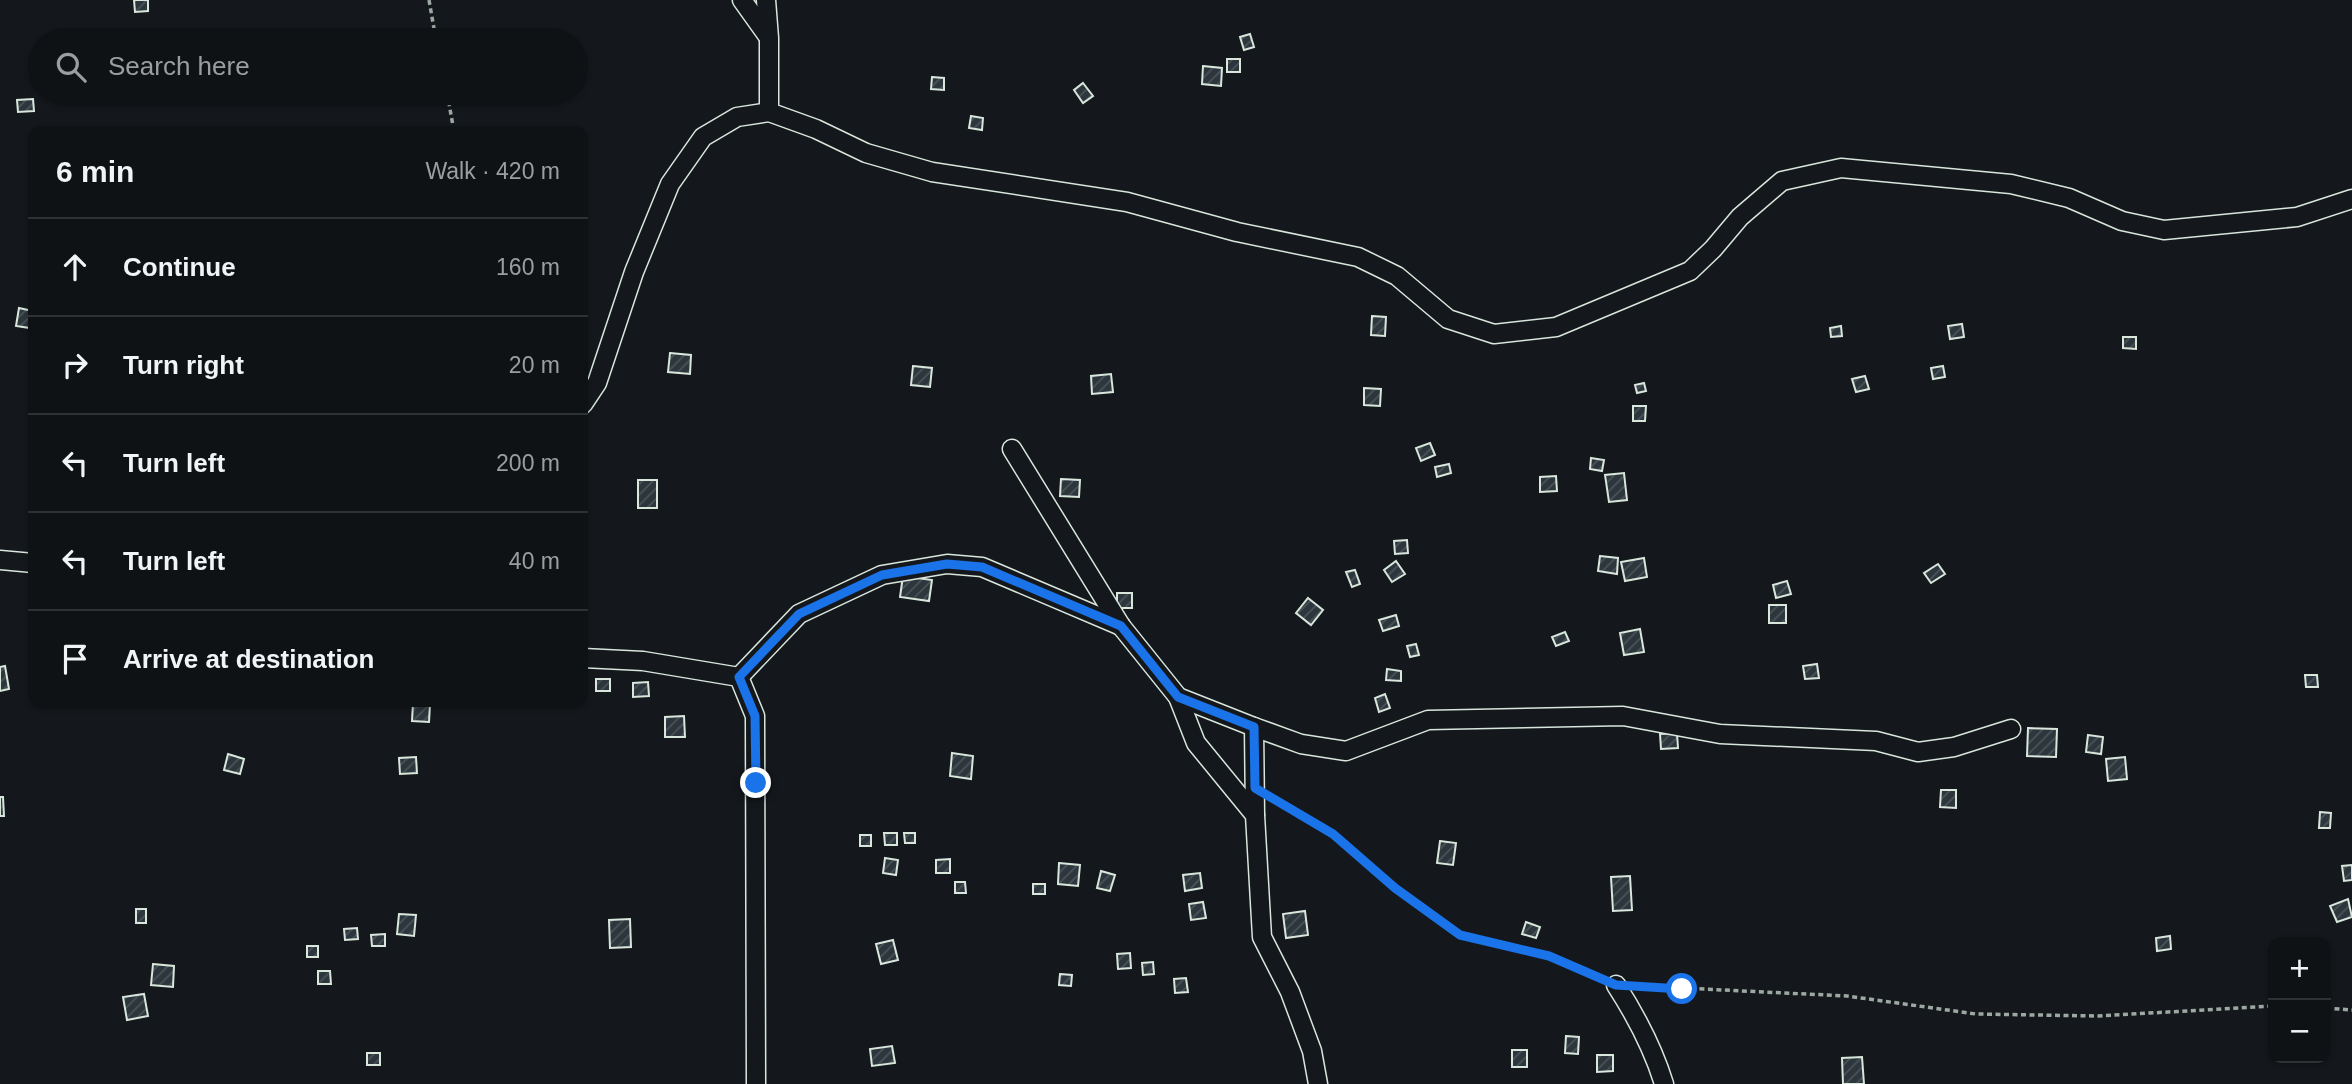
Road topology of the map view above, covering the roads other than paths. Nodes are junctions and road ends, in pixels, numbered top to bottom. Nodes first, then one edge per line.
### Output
1 (742, 0) edge
2 (766, 0) edge
3 (769, 38) junction
4 (769, 112) junction
5 (2352, 199) edge
6 (588, 396) edge
7 (1012, 449) dead end
8 (0, 560) edge
9 (28, 563) edge
10 (1121, 626) junction
11 (588, 658) edge
12 (739, 677) junction
13 (1178, 697) junction
14 (1254, 727) junction
15 (2011, 729) dead end
16 (1255, 815) junction
17 (1616, 985) road end
18 (756, 1084) edge
19 (1318, 1084) edge
20 (1664, 1084) edge

1 - 3 street
2 - 3 street
3 - 4 street
4 - 5 street
4 - 6 street
7 - 10 street
8 - 9 street
10 - 12 street
10 - 13 street
11 - 12 street
12 - 18 street
13 - 14 street
13 - 16 street
14 - 15 street
14 - 16 street
16 - 19 street
17 - 20 street

